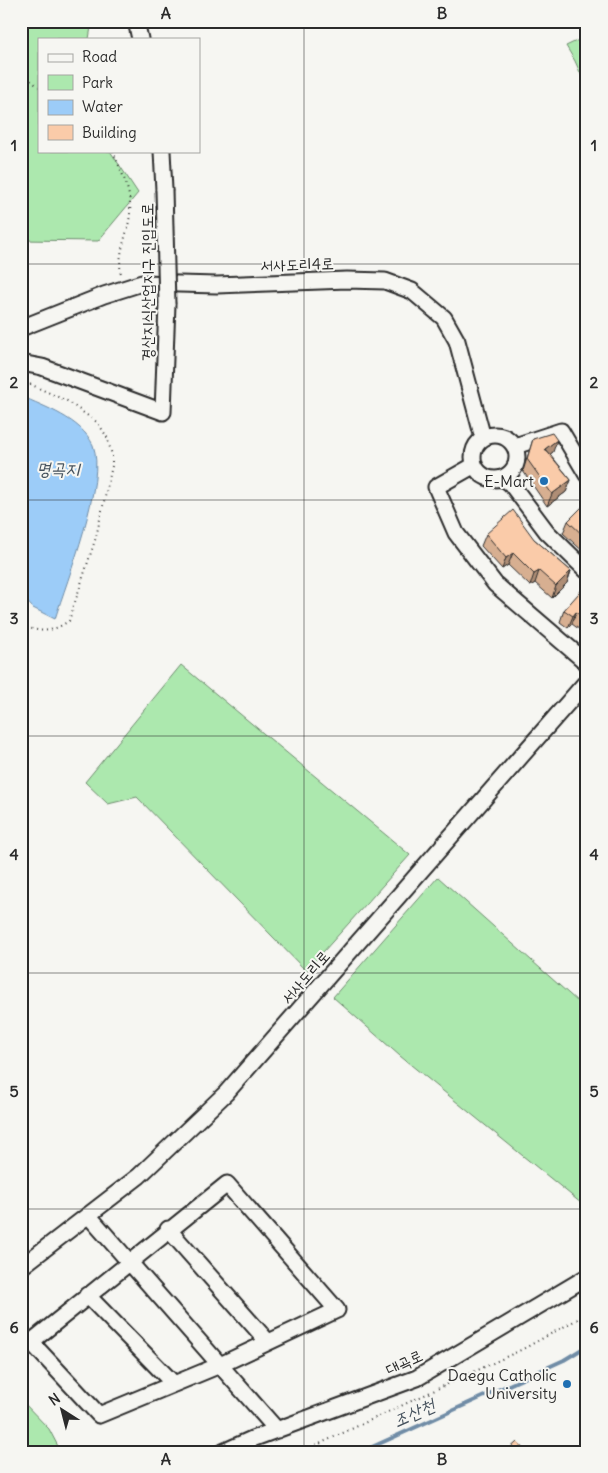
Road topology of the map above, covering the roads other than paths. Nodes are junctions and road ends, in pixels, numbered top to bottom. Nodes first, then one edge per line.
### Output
1 (136, 21) edge
2 (140, 38) edge
3 (162, 152) edge
4 (21, 328) edge
5 (21, 363) edge
6 (483, 438) junction
7 (515, 446) junction
8 (473, 466) junction
9 (587, 476) edge
10 (503, 478) junction
11 (587, 571) edge
12 (587, 663) edge
13 (587, 681) edge
14 (88, 1216) junction
15 (168, 1230) junction
16 (128, 1261) junction
17 (21, 1267) edge
18 (587, 1276) edge
19 (87, 1295) junction
20 (268, 1342) junction
21 (220, 1365) junction
22 (174, 1384) junction
23 (277, 1430) junction
24 (223, 1452) edge

1 - 2 street
3 - 5 street, 경산지식산업지구 진입도로, bridge
4 - 6 street, 서사도리4로
6 - 7 street
6 - 8 street
7 - 9 street
7 - 10 street
8 - 10 street
8 - 12 street
10 - 11 street
13 - 14 street, 서사도리로
14 - 16 street
14 - 17 street, 서사도리로
15 - 16 street
15 - 20 street
15 - 20 street
16 - 19 street
16 - 21 street
18 - 23 street, 대곡로
19 - 22 street
19 - 22 street
20 - 21 street
21 - 22 street
21 - 23 street
23 - 24 street, 대곡로

